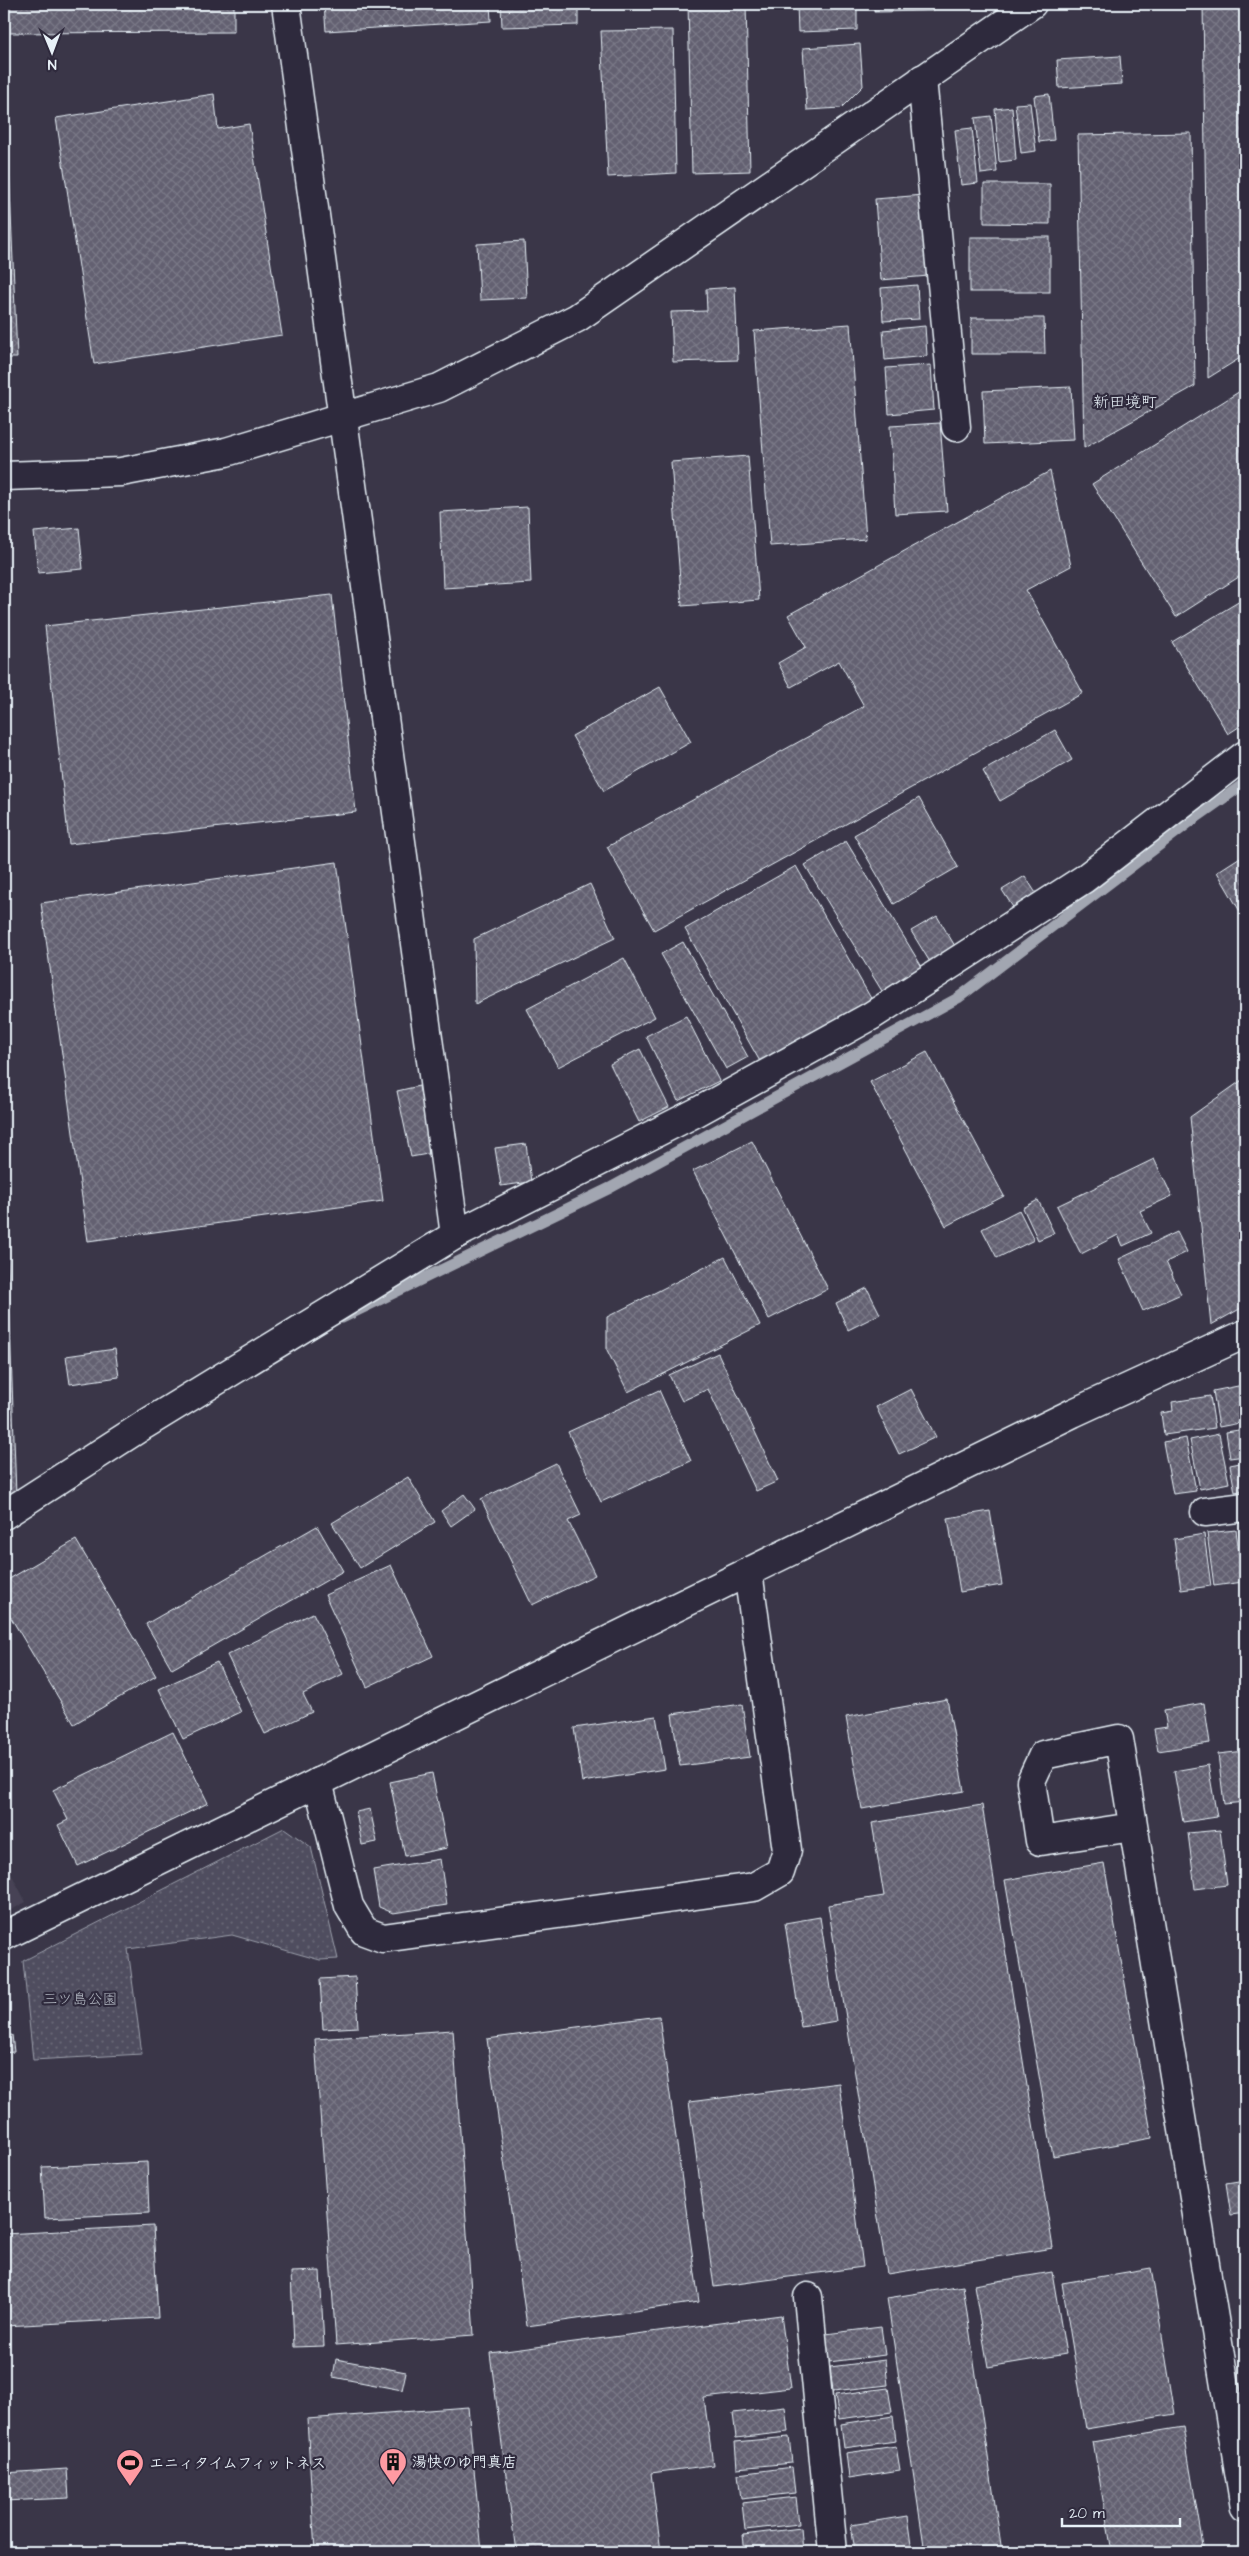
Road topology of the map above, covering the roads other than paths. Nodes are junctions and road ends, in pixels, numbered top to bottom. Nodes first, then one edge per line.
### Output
1 (286, 4) edge
2 (1032, 4) edge
3 (922, 80) junction
4 (342, 419) junction
5 (956, 427) dead end
6 (4, 476) edge
7 (1245, 755) edge
8 (455, 1235) junction
9 (1245, 1334) edge
10 (1245, 1507) edge
11 (1205, 1512) dead end
12 (4, 1515) edge
13 (748, 1572) junction
14 (318, 1782) junction
15 (1133, 1827) junction
16 (4, 1936) edge
17 (808, 2297) dead end
18 (1245, 2508) edge
19 (833, 2552) edge

1 - 4 street
2 - 3 street
3 - 4 street
3 - 5 street
4 - 6 street
4 - 8 street
7 - 8 street
8 - 12 street
9 - 13 street
10 - 11 street
13 - 14 street
13 - 14 street
14 - 16 street
15 - 15 street
15 - 18 street
17 - 19 street

